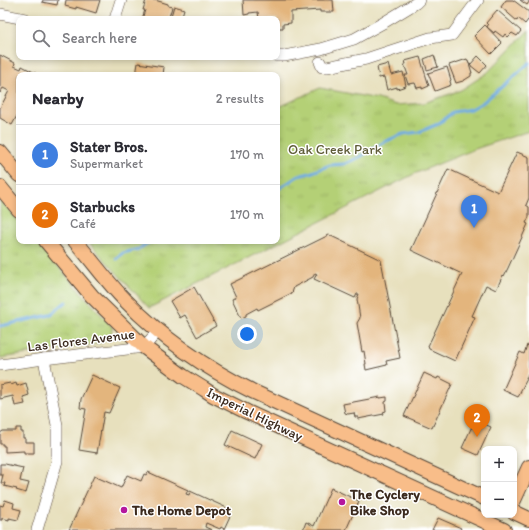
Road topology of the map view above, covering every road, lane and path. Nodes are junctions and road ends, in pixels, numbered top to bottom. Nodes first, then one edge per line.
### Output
1 (121, 0) edge
2 (419, 0) edge
3 (478, 0) edge
4 (0, 14) edge
5 (116, 16) edge
6 (16, 17) edge
7 (280, 56) edge
8 (320, 62) dead end
9 (0, 152) edge
10 (16, 171) edge
11 (0, 187) edge
12 (16, 206) edge
13 (49, 244) edge
14 (78, 244) edge
15 (158, 331) junction
16 (144, 347) junction
17 (44, 359) junction
18 (0, 365) edge
19 (529, 467) edge
20 (517, 493) edge
21 (481, 497) edge
22 (517, 514) edge
23 (506, 518) edge
24 (529, 520) edge
25 (37, 530) edge
26 (502, 530) edge
27 (525, 530) edge

1 - 5 street
2 - 7 street
3 - 8 street
4 - 6 street
9 - 10 main road
11 - 12 main road
13 - 16 main road, Imperial Highway
14 - 15 main road, Imperial Highway
15 - 16 street, Las Flores Avenue
15 - 21 main road, Imperial Highway
16 - 17 street, Las Flores Avenue
16 - 26 main road, Imperial Highway
17 - 18 street, Las Flores Avenue
17 - 25 street
19 - 20 main road
22 - 24 main road
23 - 26 main road
24 - 27 main road

